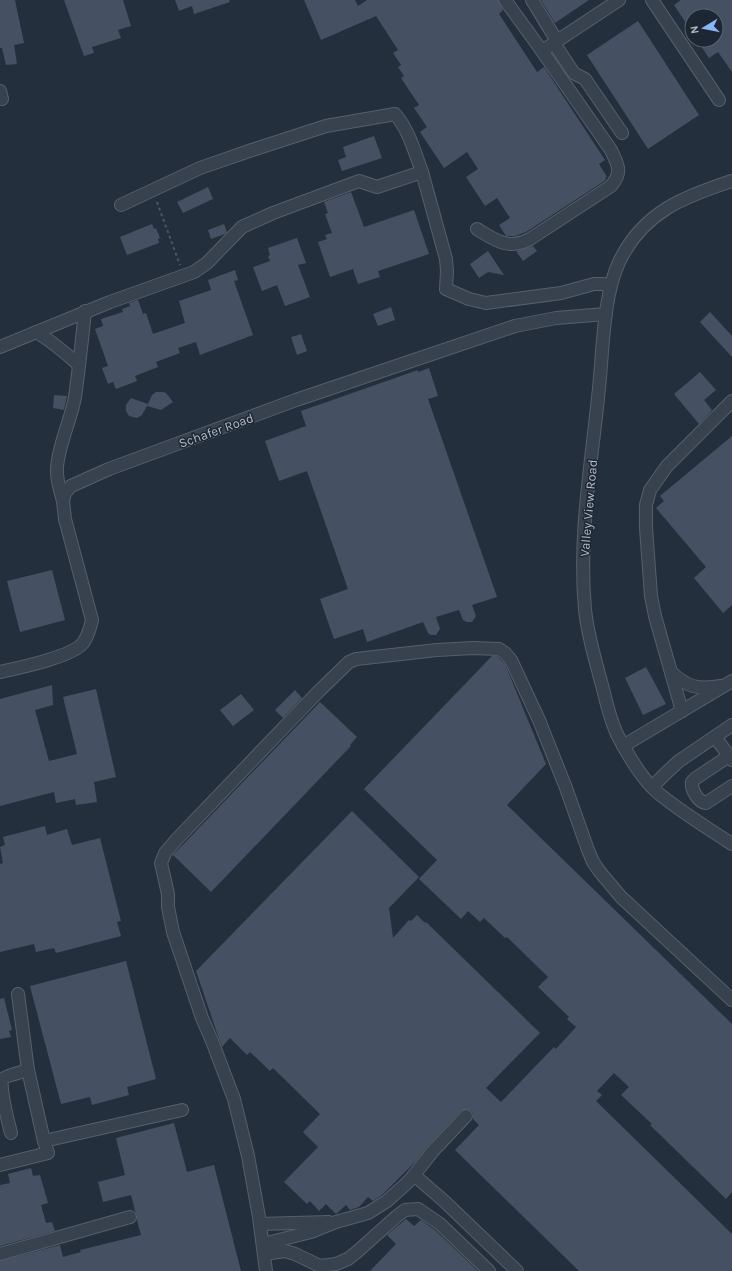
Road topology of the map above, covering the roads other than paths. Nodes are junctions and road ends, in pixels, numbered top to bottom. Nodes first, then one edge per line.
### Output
1 (505, 0) edge
2 (532, 0) edge
3 (619, 0) edge
4 (652, 0) edge
5 (556, 42) junction
6 (542, 51) junction
7 (719, 100) dead end
8 (622, 133) dead end
9 (422, 172) junction
10 (732, 181) edge
11 (121, 205) dead end
12 (477, 229) dead end
13 (610, 287) junction
14 (86, 311) junction
15 (606, 314) junction
16 (36, 332) junction
17 (0, 347) edge
18 (78, 365) junction
19 (732, 401) edge
20 (63, 501) junction
21 (0, 672) edge
22 (671, 672) junction
23 (729, 683) edge
24 (682, 711) junction
25 (732, 724) edge
26 (715, 737) junction
27 (623, 746) junction
28 (731, 758) edge
29 (732, 786) edge
30 (652, 788) junction
31 (732, 844) edge
32 (18, 994) dead end
33 (732, 1000) edge
34 (28, 1070) junction
35 (182, 1110) dead end
36 (466, 1116) dead end
37 (11, 1133) dead end
38 (44, 1141) junction
39 (0, 1165) edge
40 (414, 1175) junction
41 (130, 1217) dead end
42 (260, 1221) junction
43 (336, 1222) junction
44 (263, 1249) junction
45 (0, 1254) edge
46 (266, 1271) edge
47 (489, 1271) edge
48 (517, 1271) edge

1 - 6 street
2 - 5 street
3 - 5 street
4 - 7 street
5 - 6 street
5 - 8 street
6 - 12 street
9 - 11 street
9 - 13 street
9 - 14 street
10 - 13 street, Valley View Road
13 - 15 street, Valley View Road
14 - 16 street
14 - 18 street
15 - 20 street, Schafer Road
15 - 27 street, Valley View Road
16 - 17 street
16 - 18 street
18 - 20 street
19 - 22 street
20 - 21 street
22 - 23 street
22 - 24 street
23 - 24 street
24 - 27 street
25 - 26 street
26 - 28 street
26 - 30 street
27 - 30 street, Valley View Road
28 - 29 street
30 - 31 street, Valley View Road
32 - 34 street
33 - 42 street
34 - 37 street
34 - 38 street
35 - 38 street
36 - 40 street
38 - 39 street
40 - 43 street
40 - 48 street
41 - 45 street
42 - 43 street
42 - 44 street
43 - 44 street
44 - 46 street
44 - 47 street

